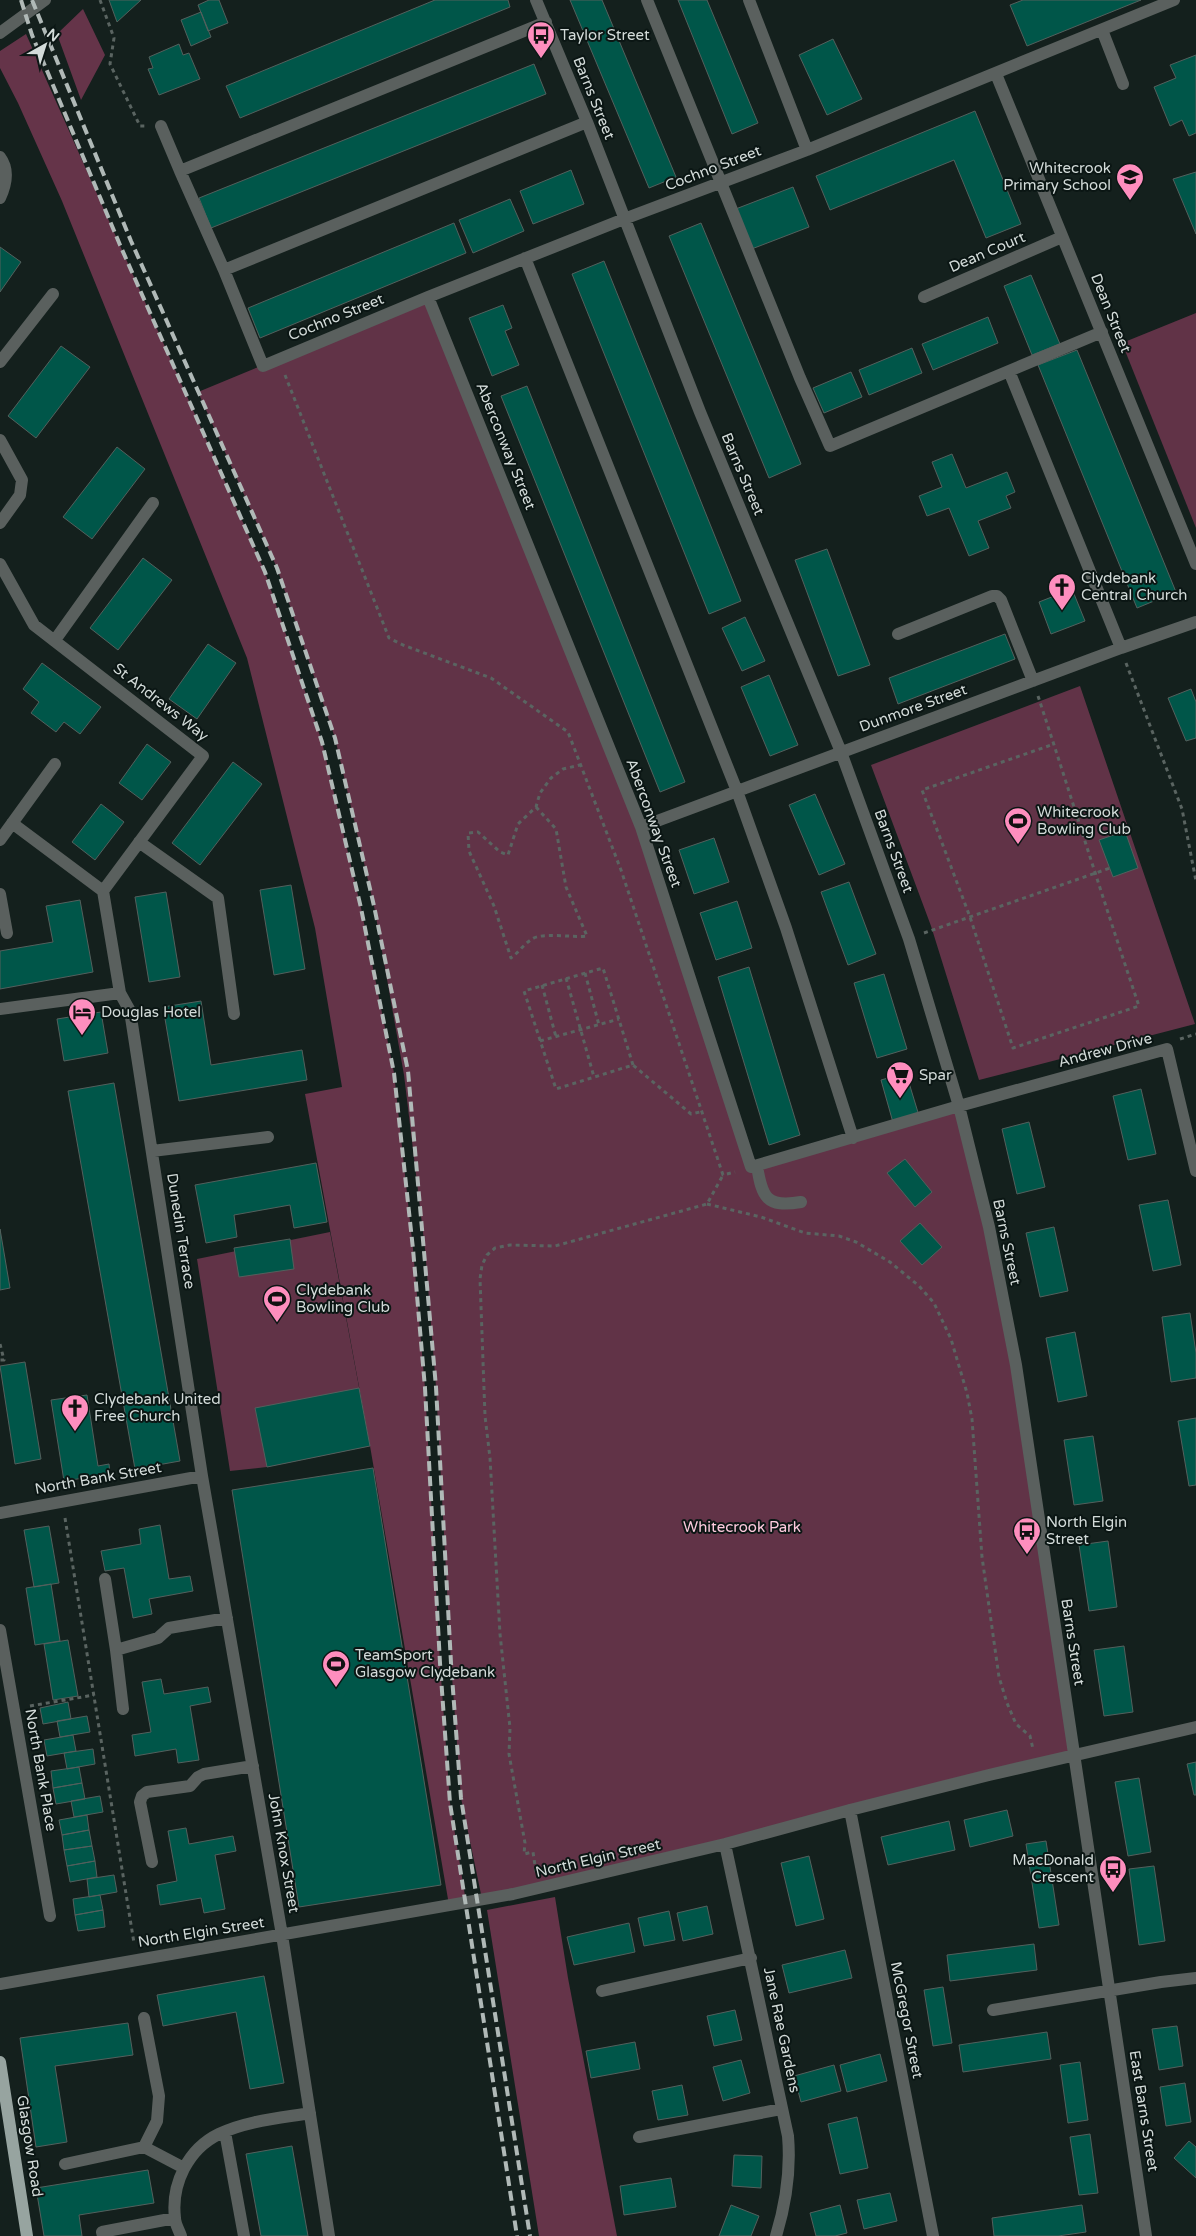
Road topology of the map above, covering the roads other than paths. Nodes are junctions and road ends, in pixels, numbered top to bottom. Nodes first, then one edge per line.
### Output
1 (45, 0) edge
2 (536, 0) edge
3 (647, 0) edge
4 (748, 0) edge
5 (1174, 0) edge
6 (546, 22) junction
7 (1102, 30) junction
8 (0, 33) edge
9 (996, 74) junction
10 (1124, 84) dead end
11 (586, 122) junction
12 (161, 126) road end
13 (807, 150) junction
14 (0, 157) edge
15 (180, 171) junction
16 (722, 182) junction
17 (0, 198) edge
18 (624, 219) junction
19 (1062, 236) junction
20 (525, 258) junction
21 (224, 270) junction
22 (53, 294) dead end
23 (428, 296) junction
24 (924, 297) dead end
25 (1102, 332) junction
26 (0, 362) edge
27 (1009, 371) junction
28 (0, 440) edge
29 (153, 503) dead end
30 (0, 523) edge
31 (0, 564) edge
32 (1196, 564) edge
33 (1196, 622) edge
34 (898, 634) dead end
35 (55, 640) junction
36 (1121, 648) junction
37 (1033, 681) junction
38 (841, 752) junction
39 (56, 764) dead end
40 (737, 791) junction
41 (12, 823) junction
42 (641, 827) junction
43 (0, 840) edge
44 (139, 842) junction
45 (103, 891) junction
46 (0, 894) edge
47 (7, 933) dead end
48 (120, 993) junction
49 (0, 1009) edge
50 (234, 1014) dead end
51 (959, 1106) junction
52 (268, 1136) dead end
53 (853, 1138) junction
54 (152, 1151) junction
55 (754, 1166) junction
56 (1196, 1171) edge
57 (801, 1202) dead end
58 (202, 1476) junction
59 (0, 1513) edge
60 (105, 1579) dead end
61 (227, 1618) junction
62 (0, 1630) edge
63 (116, 1650) junction
64 (123, 1709) dead end
65 (1196, 1727) edge
66 (1074, 1756) junction
67 (253, 1766) junction
68 (850, 1810) junction
69 (724, 1844) junction
70 (152, 1862) dead end
71 (50, 1916) dead end
72 (282, 1935) junction
73 (750, 1958) junction
74 (1196, 1978) edge
75 (0, 1984) edge
76 (1108, 1990) junction
77 (602, 1991) dead end
78 (993, 2010) dead end
79 (144, 2018) dead end
80 (0, 2062) edge
81 (781, 2109) junction
82 (310, 2113) junction
83 (225, 2132) junction
84 (639, 2137) dead end
85 (144, 2147) junction
86 (66, 2164) dead end
87 (184, 2168) junction
88 (175, 2218) junction
89 (27, 2236) edge
90 (103, 2236) edge
91 (181, 2236) edge
92 (244, 2236) edge
93 (330, 2236) edge
94 (776, 2236) edge
95 (933, 2236) edge
96 (1146, 2236) edge

1 - 8 street
2 - 6 street, Barns Street
3 - 16 street
4 - 13 street
5 - 7 street, Cochno Street
6 - 11 street, Barns Street
6 - 15 street
7 - 9 street, Cochno Street
7 - 10 street
9 - 13 street, Cochno Street
9 - 19 street, Dean Street
11 - 18 street, Barns Street
11 - 21 street
12 - 15 street
13 - 16 street, Cochno Street
14 - 17 street
15 - 21 street
16 - 18 street, Cochno Street
16 - 27 street
18 - 20 street, Cochno Street
18 - 38 street, Barns Street
19 - 24 street, Dean Court
19 - 25 street, Dean Street
20 - 23 street, Cochno Street
20 - 40 street
21 - 23 street, Cochno Street
22 - 26 street
23 - 42 street, Aberconway Street
25 - 27 street
25 - 32 street, Dean Street
27 - 36 street
28 - 30 street
29 - 35 street
31 - 35 street, St Andrews Way
33 - 36 street, Dunmore Street
34 - 37 street
35 - 44 street, St Andrews Way
36 - 37 street, Dunmore Street
37 - 38 street, Dunmore Street
38 - 40 street, Dunmore Street
38 - 51 street, Barns Street
39 - 41 street
40 - 42 street, Dunmore Street
40 - 53 street
41 - 43 street
41 - 45 street
42 - 55 street, Aberconway Street
44 - 45 street, St Andrews Way
44 - 50 street
45 - 48 street
46 - 47 street
48 - 49 street
48 - 54 street, Dunedin Terrace
51 - 53 street
51 - 56 street, Andrew Drive
51 - 66 street, Barns Street
52 - 54 street
53 - 55 street
54 - 58 street, Dunedin Terrace
55 - 57 street, Aberconway Street
58 - 59 street, North Bank Street
58 - 61 street, John Knox Street
60 - 63 street
61 - 63 street
61 - 67 street, John Knox Street
62 - 71 street, North Bank Place
63 - 64 street
65 - 66 street, North Elgin Street
66 - 68 street, North Elgin Street
66 - 76 street, East Barns Street
67 - 70 street
67 - 72 street, John Knox Street
68 - 69 street, North Elgin Street
68 - 95 street, McGregor Street
69 - 72 street, North Elgin Street
69 - 73 street, Jane Rae Gardens
72 - 75 street, North Elgin Street
72 - 82 street, John Knox Street
73 - 77 street, Jane Rae Gardens
73 - 81 street, Jane Rae Gardens
74 - 76 street
76 - 78 street
76 - 96 street, East Barns Street
79 - 85 street
80 - 89 main road, Glasgow Road
81 - 84 street, Jane Rae Gardens
81 - 94 street, Jane Rae Gardens
82 - 83 street
82 - 93 street, John Knox Street
83 - 87 street
83 - 92 street
85 - 86 street
85 - 87 street
87 - 88 street
88 - 90 street
88 - 91 street

